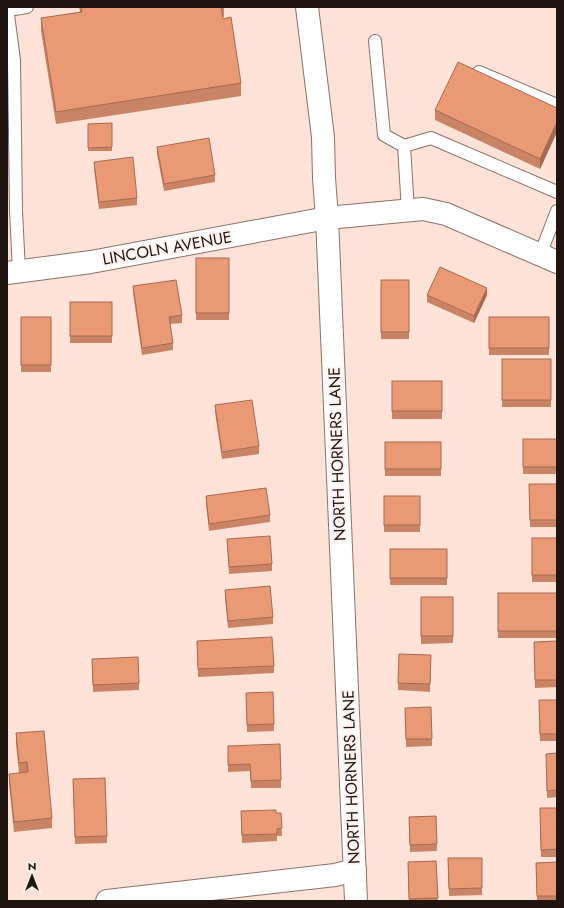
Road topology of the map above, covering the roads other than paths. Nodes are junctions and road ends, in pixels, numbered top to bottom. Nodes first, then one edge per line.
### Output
1 (27, 7) edge
2 (307, 7) edge
3 (7, 8) edge
4 (375, 41) dead end
5 (467, 67) edge
6 (557, 105) edge
7 (404, 146) junction
8 (557, 192) edge
9 (408, 211) junction
10 (557, 211) edge
11 (327, 218) junction
12 (548, 258) edge
13 (13, 272) edge
14 (355, 870) junction
15 (107, 901) edge
16 (356, 901) edge

1 - 3 lane
2 - 11 street, NORTH HORNERS LANE
3 - 13 lane
4 - 7 lane
5 - 6 lane
7 - 8 lane
7 - 9 lane
9 - 11 street, LINCOLN AVENUE
9 - 12 street, LINCOLN AVENUE
10 - 12 lane
11 - 13 street, LINCOLN AVENUE
11 - 14 street, NORTH HORNERS LANE
14 - 15 street
14 - 16 street, NORTH HORNERS LANE

